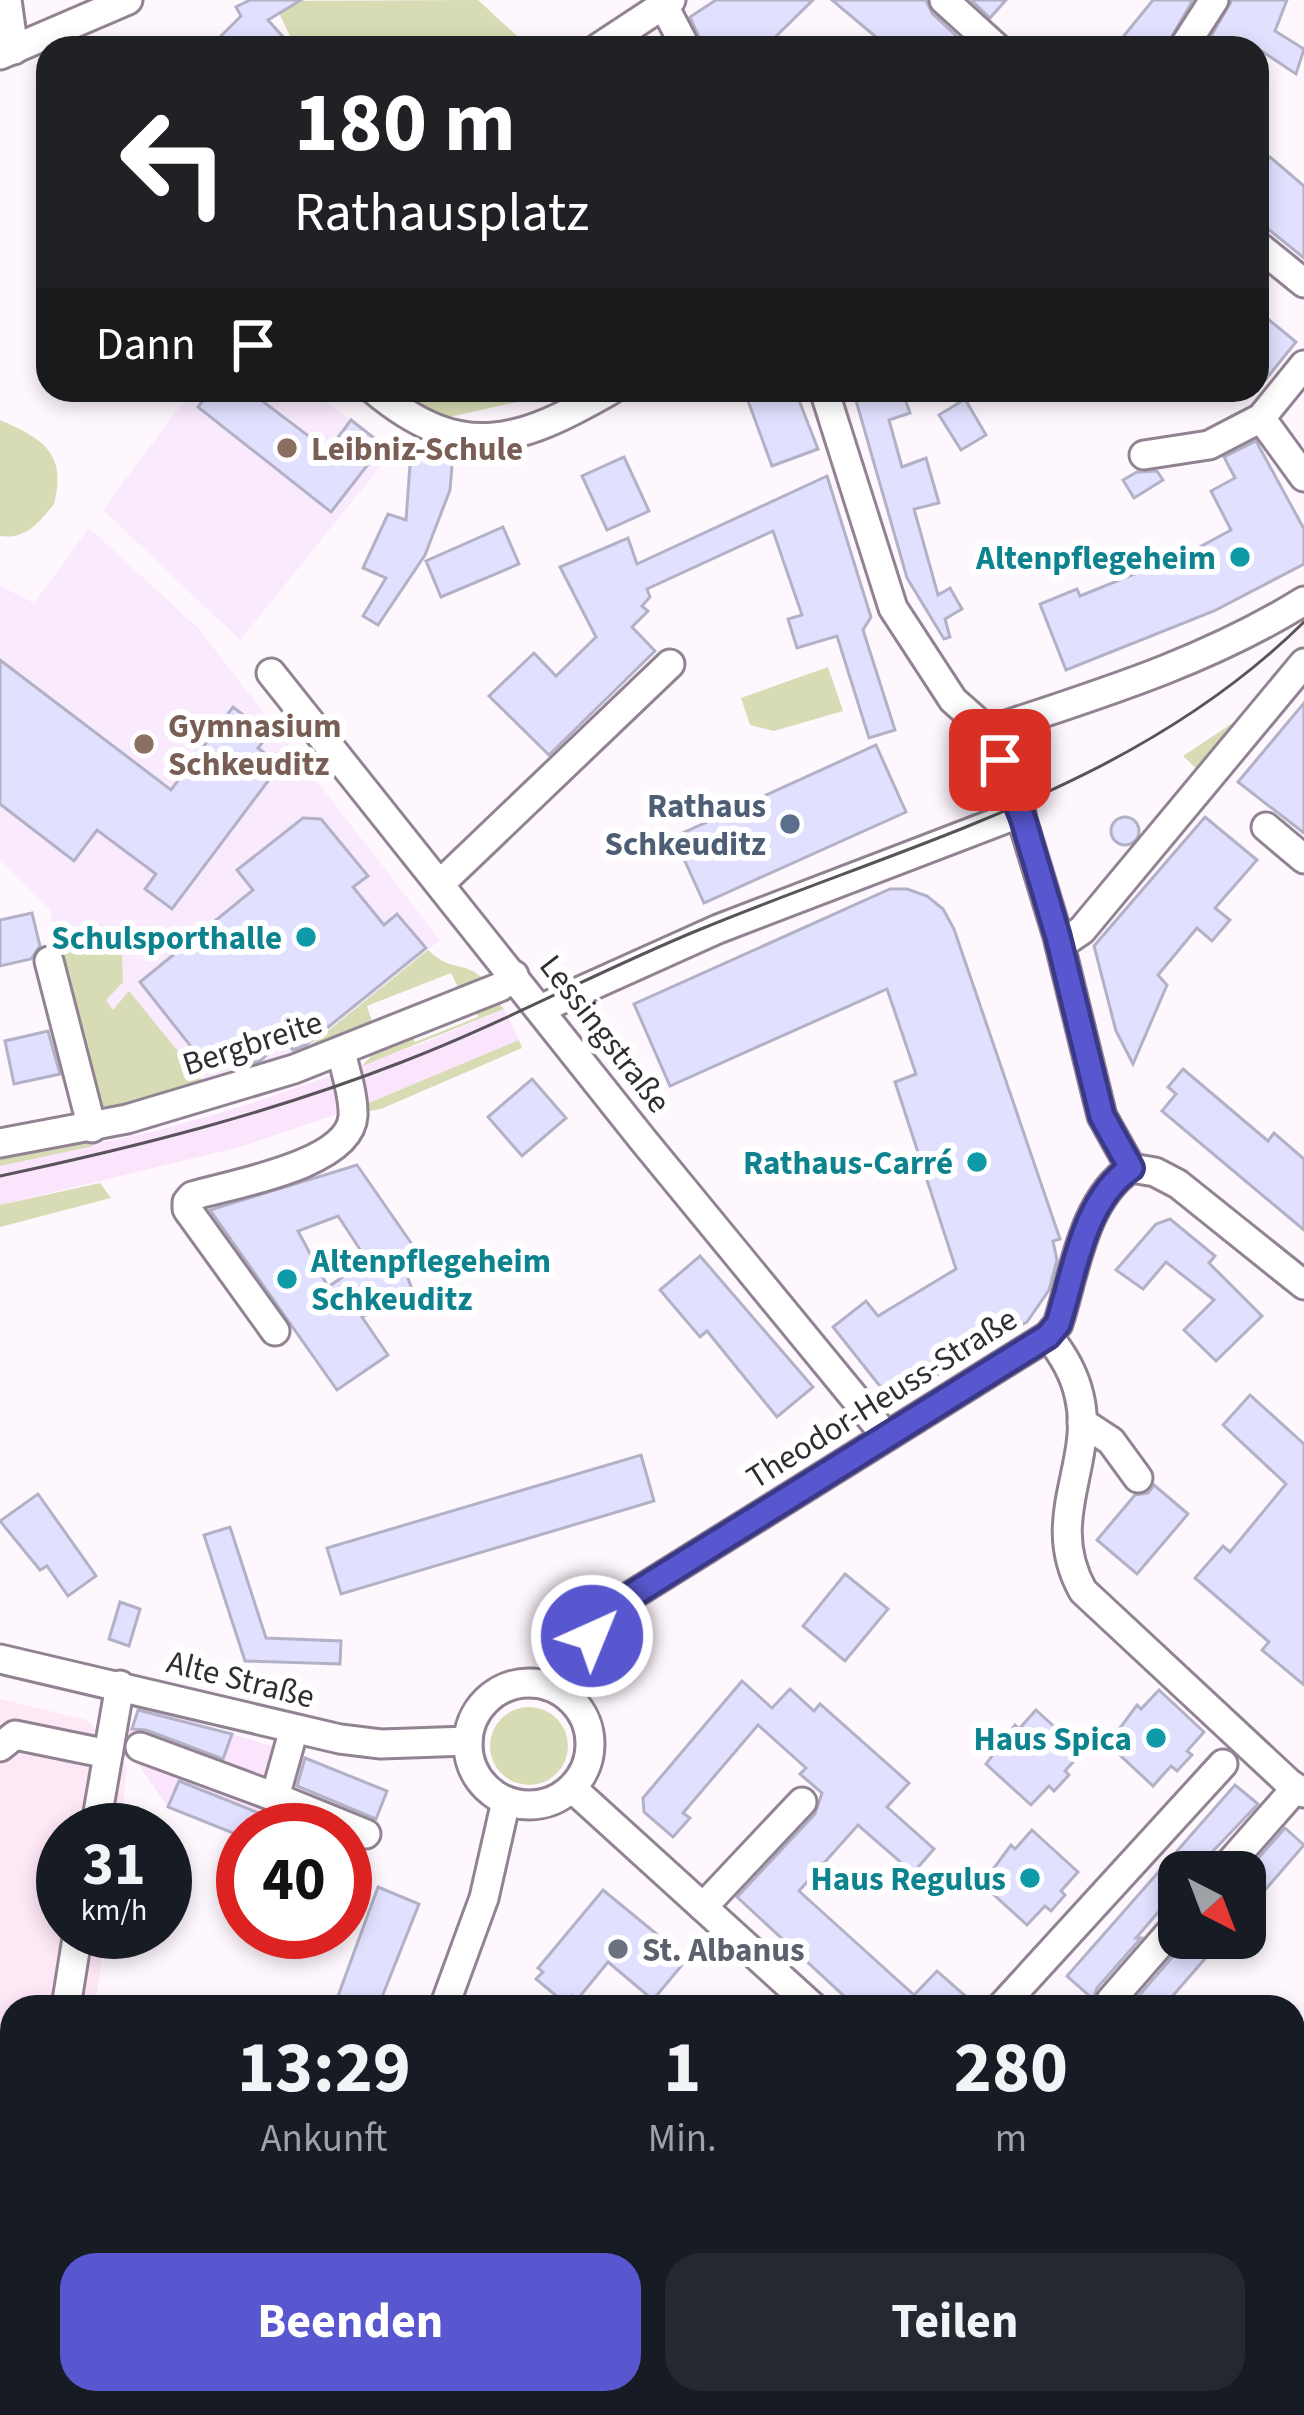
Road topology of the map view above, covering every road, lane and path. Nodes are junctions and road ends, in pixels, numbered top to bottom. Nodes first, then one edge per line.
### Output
1 (7, 0) edge
2 (128, 0) edge
3 (944, 0) edge
4 (1214, 0) edge
5 (668, 3) edge
6 (46, 36) edge
7 (617, 36) edge
8 (681, 36) edge
9 (984, 36) edge
10 (1191, 36) edge
11 (36, 40) edge
12 (7, 53) edge
13 (1269, 255) edge
14 (1304, 283) edge
15 (1304, 365) edge
16 (389, 402) edge
17 (590, 402) edge
18 (828, 402) edge
19 (1261, 418) junction
20 (1144, 454) dead end
21 (1304, 477) edge
22 (1304, 602) edge
23 (1304, 663) edge
24 (670, 664) dead end
25 (271, 673) dead end
26 (988, 731) junction
27 (1021, 813) junction
28 (1266, 827) dead end
29 (1304, 859) edge
30 (440, 884) junction
31 (1060, 945) junction
32 (50, 961) dead end
33 (514, 975) junction
34 (540, 1009) junction
35 (341, 1051) junction
36 (92, 1128) junction
37 (0, 1143) edge
38 (1131, 1168) junction
39 (1304, 1285) edge
40 (275, 1331) dead end
41 (1048, 1336) junction
42 (1082, 1422) junction
43 (886, 1436) junction
44 (1138, 1478) dead end
45 (0, 1658) edge
46 (120, 1685) junction
47 (558, 1690) junction
48 (294, 1729) junction
49 (468, 1741) junction
50 (0, 1747) edge
51 (140, 1747) dead end
52 (108, 1754) junction
53 (1223, 1764) dead end
54 (572, 1788) junction
55 (1300, 1790) edge
56 (275, 1797) junction
57 (506, 1801) junction
58 (802, 1802) dead end
59 (100, 1803) edge
60 (290, 1803) edge
61 (1242, 1851) edge
62 (704, 1907) junction
63 (1158, 1946) edge
64 (74, 1959) edge
65 (68, 1995) edge
66 (448, 1995) edge
67 (800, 1995) edge
68 (1012, 1995) edge
69 (1116, 1995) edge

1 - 12 street
2 - 6 street
3 - 9 street
4 - 10 street
5 - 7 street
5 - 8 street
11 - 12 street
13 - 14 street
15 - 19 street
16 - 17 street
18 - 26 street
19 - 20 street
19 - 21 street
22 - 26 street
23 - 31 street
24 - 30 street
25 - 30 street, Lessingstraße
26 - 27 street
27 - 31 street
27 - 34 street
28 - 29 street
30 - 33 street, Lessingstraße
31 - 38 street
32 - 36 street
33 - 34 street, Lessingstraße
33 - 35 street, Bergbreite
34 - 43 street, Lessingstraße
35 - 36 street, Bergbreite
35 - 40 street
36 - 37 street, Bergbreite
38 - 39 street
38 - 41 street, Theodor-Heuss-Straße
41 - 42 street
41 - 43 street, Theodor-Heuss-Straße
42 - 44 street
42 - 55 street
43 - 47 street, Theodor-Heuss-Straße
45 - 46 street, Alte Straße
46 - 48 street, Alte Straße
46 - 52 street
47 - 49 street
47 - 54 street
48 - 49 street, Alte Straße
48 - 56 street
49 - 57 street
50 - 52 street
51 - 56 street
52 - 59 street
53 - 68 street
54 - 57 street
54 - 62 street
55 - 61 street
56 - 60 street
57 - 66 street
58 - 62 street
62 - 67 street
63 - 69 street
64 - 65 street

